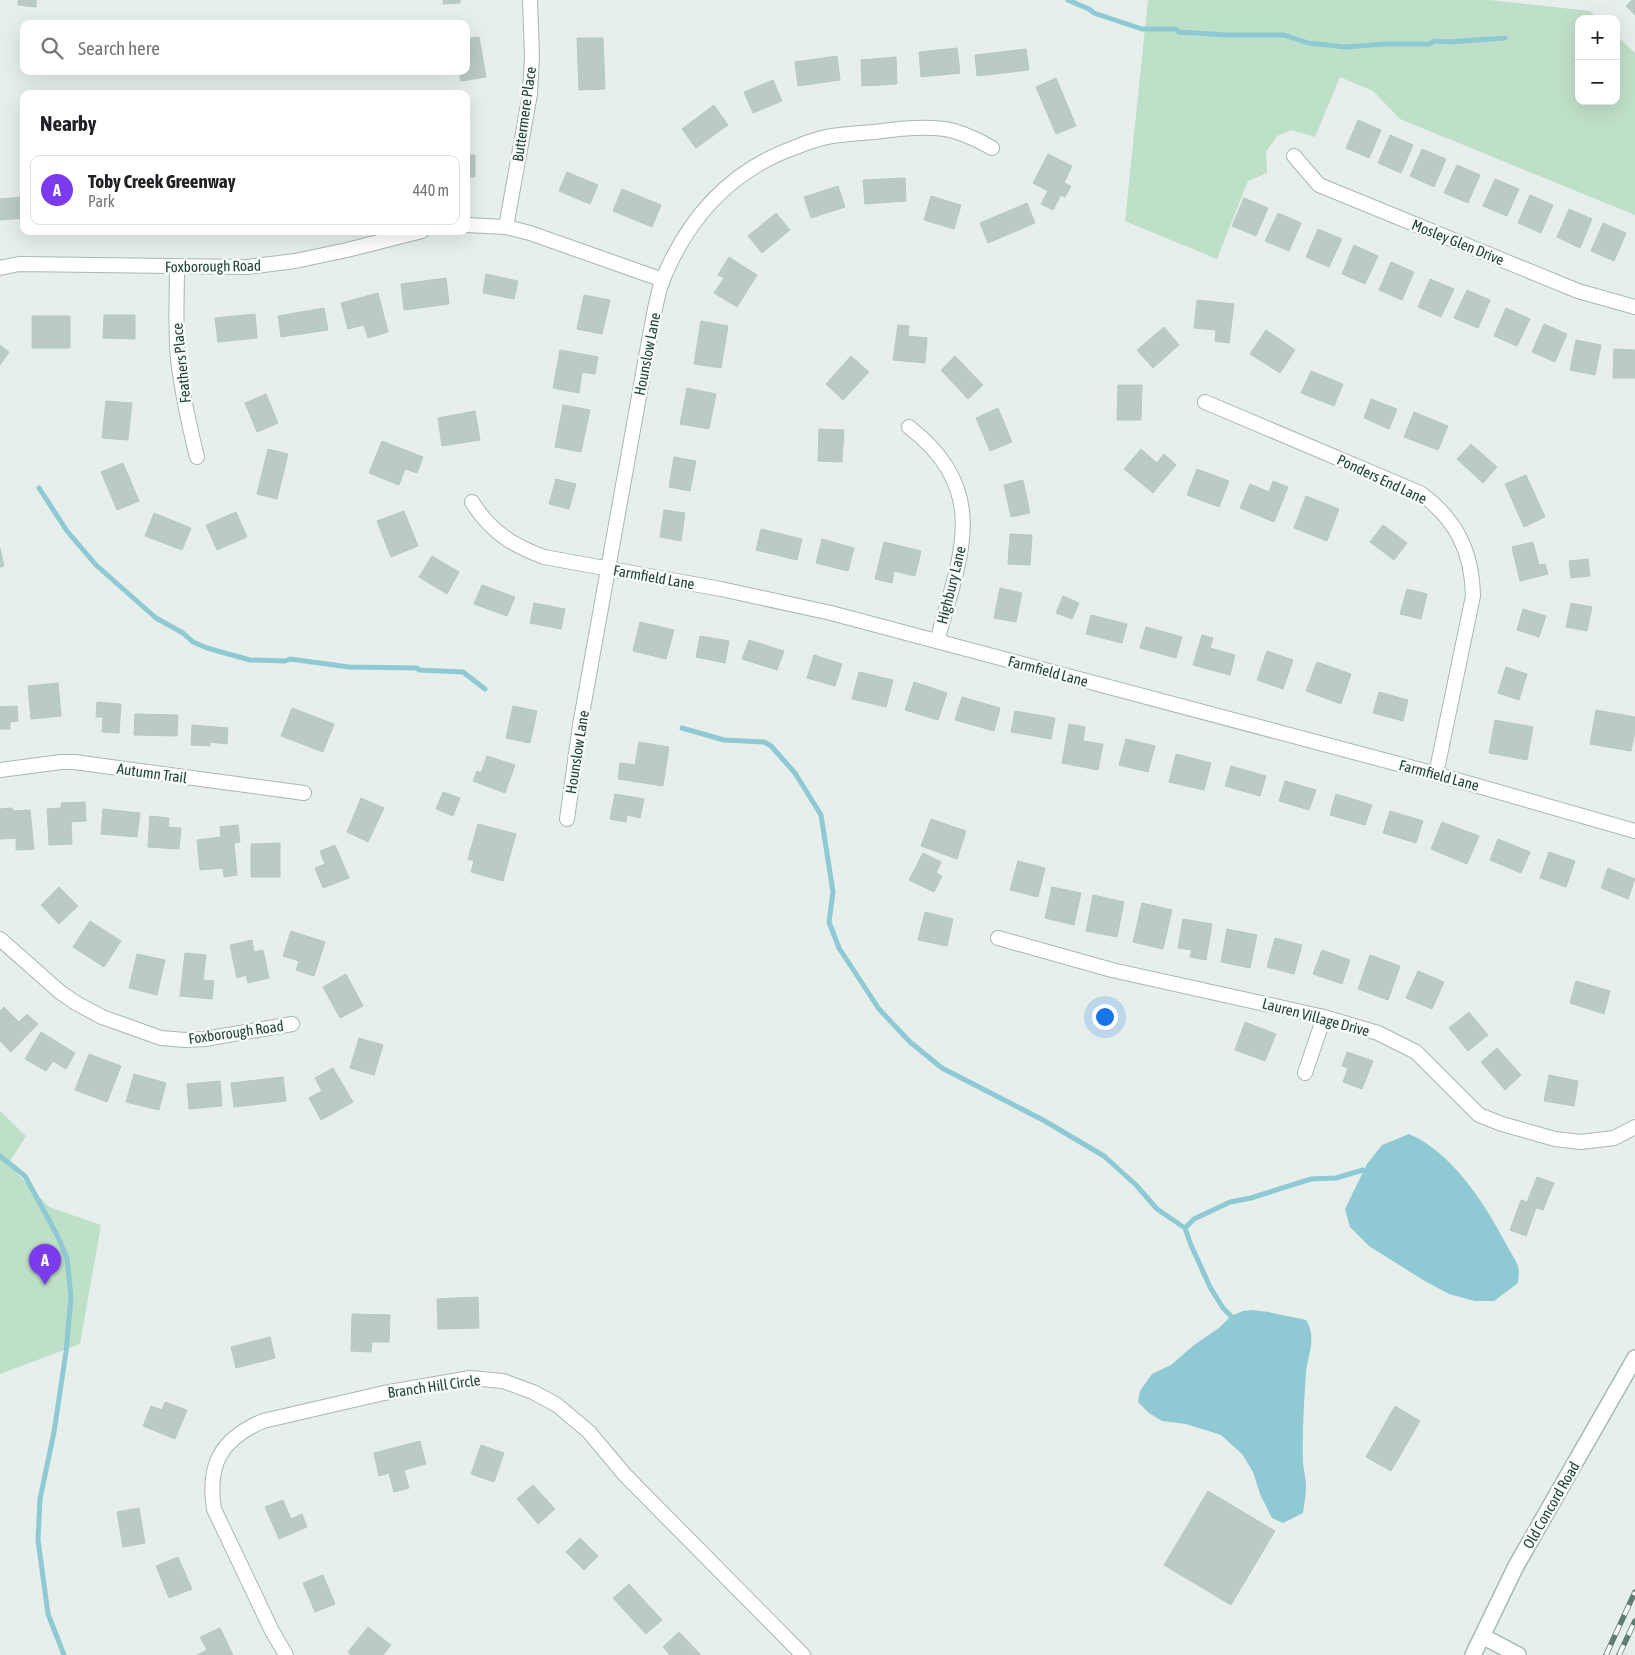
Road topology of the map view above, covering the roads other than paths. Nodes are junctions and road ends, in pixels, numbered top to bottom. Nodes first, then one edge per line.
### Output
1 (530, 0) edge
2 (992, 148) dead end
3 (1294, 156) dead end
4 (470, 225) edge
5 (506, 227) junction
6 (406, 235) edge
7 (177, 267) junction
8 (0, 268) edge
9 (663, 280) junction
10 (1635, 307) edge
11 (1205, 402) dead end
12 (909, 427) dead end
13 (197, 457) dead end
14 (472, 502) dead end
15 (608, 569) junction
16 (936, 641) junction
17 (0, 770) edge
18 (1436, 774) junction
19 (304, 793) dead end
20 (567, 819) dead end
21 (1635, 831) edge
22 (998, 938) dead end
23 (0, 939) edge
24 (1324, 1016) junction
25 (292, 1024) dead end
26 (1305, 1073) dead end
27 (1635, 1127) edge
28 (1635, 1358) edge
29 (1482, 1636) junction
30 (286, 1655) edge
31 (803, 1655) edge
32 (1473, 1655) edge
33 (1518, 1655) edge

1 - 5 street, Buttermere Place
2 - 9 street, Hounslow Lane
3 - 10 street, Mosley Glen Drive
4 - 5 street
5 - 9 street
6 - 7 street, Foxborough Road
7 - 8 street, Foxborough Road
7 - 13 street, Feathers Place
9 - 15 street, Hounslow Lane
11 - 18 street, Ponders End Lane
12 - 16 street, Highbury Lane
14 - 15 street, Farmfield Lane
15 - 16 street, Farmfield Lane
15 - 20 street, Hounslow Lane
16 - 18 street, Farmfield Lane
17 - 19 street, Autumn Trail
18 - 21 street, Farmfield Lane
22 - 24 street, Lauren Village Drive
23 - 25 street, Foxborough Road
24 - 26 street
24 - 27 street, Lauren Village Drive
28 - 29 street, Old Concord Road
29 - 32 street, Old Concord Road
29 - 33 street
30 - 31 street, Branch Hill Circle

